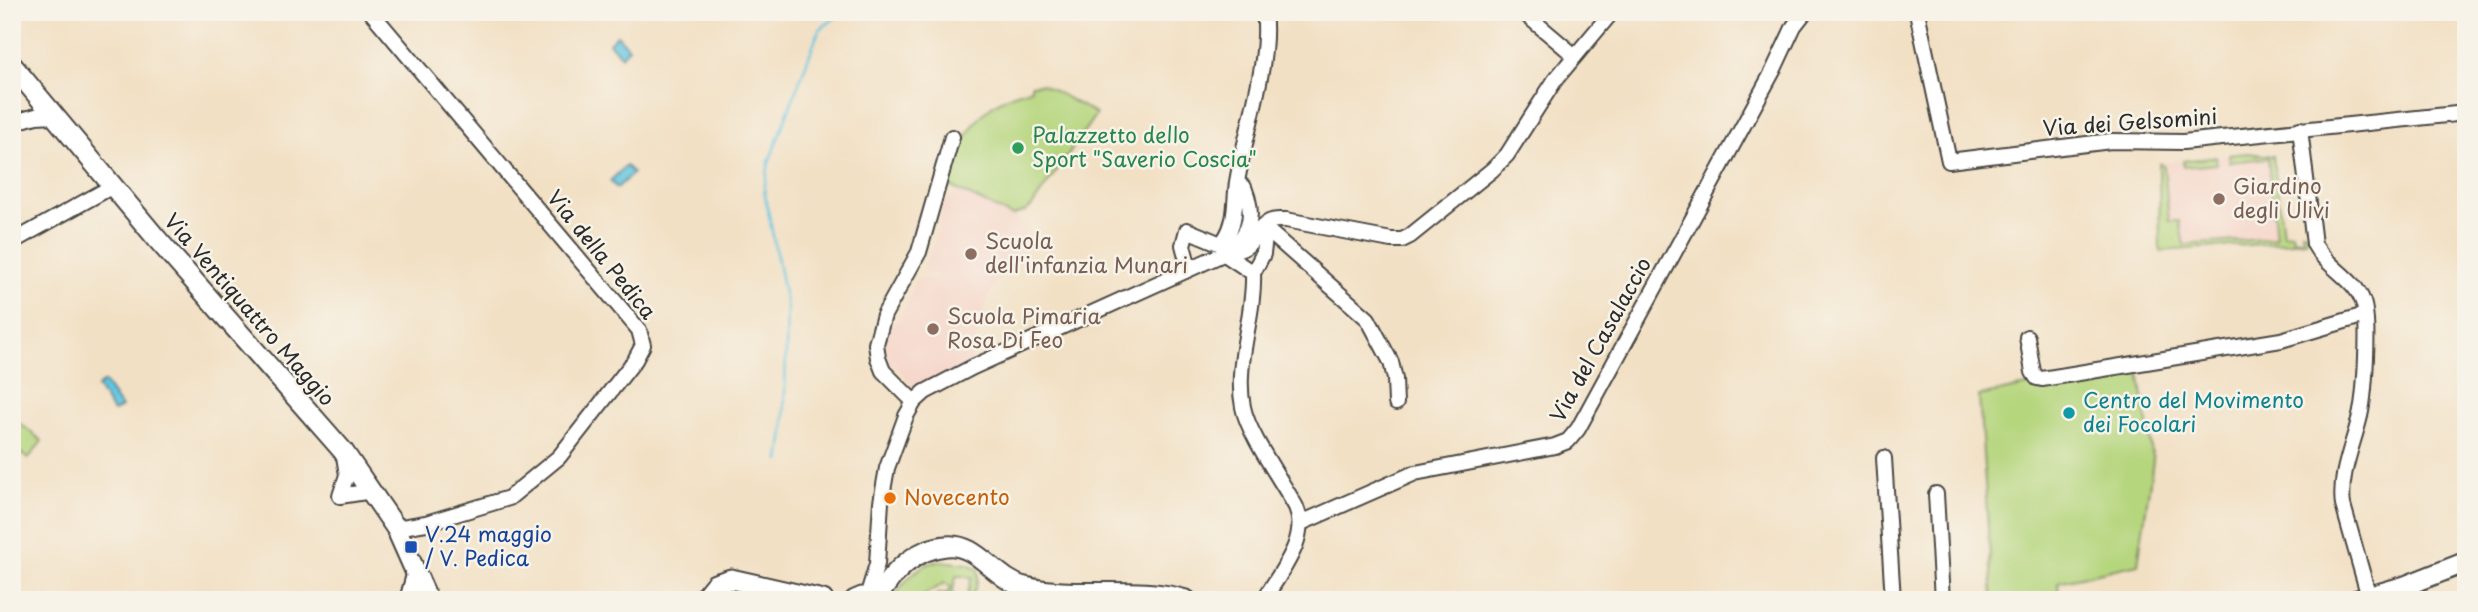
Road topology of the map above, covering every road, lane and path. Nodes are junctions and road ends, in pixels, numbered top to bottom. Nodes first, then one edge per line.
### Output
1 (371, 12) edge
2 (1264, 12) edge
3 (1523, 12) edge
4 (1612, 12) edge
5 (1805, 12) edge
6 (1917, 12) edge
7 (1575, 56) junction
8 (12, 65) edge
9 (37, 94) junction
10 (2466, 113) edge
11 (54, 115) junction
12 (13, 123) edge
13 (2301, 129) junction
14 (952, 137) dead end
15 (113, 186) junction
16 (1268, 225) junction
17 (12, 242) edge
18 (1226, 247) junction
19 (1238, 263) junction
20 (1189, 268) junction
21 (1253, 273) junction
22 (2364, 308) junction
23 (2027, 337) dead end
24 (914, 402) junction
25 (1396, 403) dead end
26 (343, 451) junction
27 (1884, 458) dead end
28 (372, 491) junction
29 (1937, 494) dead end
30 (1301, 523) junction
31 (396, 528) junction
32 (2466, 562) edge
33 (415, 571) junction
34 (2404, 593) edge
35 (2363, 598) edge
36 (867, 599) edge
37 (407, 600) edge
38 (428, 600) edge
39 (702, 600) edge
40 (824, 600) edge
41 (1186, 600) edge
42 (1264, 600) edge
43 (1893, 600) edge
44 (1942, 600) edge

1 - 31 street, Via della Pedica
2 - 18 street
3 - 7 street
4 - 7 street
5 - 30 street, Via del Casalaccio
6 - 13 street, Via dei Gelsomini
7 - 16 street
8 - 9 main road, Via Ventiquattro Maggio
9 - 11 main road, Via Ventiquattro Maggio
9 - 12 street
10 - 13 street, Via dei Gelsomini
11 - 12 street
11 - 15 main road, Via Ventiquattro Maggio
13 - 22 street
14 - 24 street
15 - 17 street
15 - 26 main road, Via Ventiquattro Maggio
16 - 18 street
16 - 19 street
16 - 21 street
16 - 25 street
18 - 19 street
18 - 20 street
18 - 20 street
19 - 21 street
20 - 24 street
21 - 30 street
22 - 23 street
22 - 35 street
24 - 36 street
26 - 28 main road, Via Ventiquattro Maggio
26 - 28 street
27 - 43 street
28 - 31 main road, Via Ventiquattro Maggio
29 - 44 street
30 - 42 street
31 - 33 main road, Via Ventiquattro Maggio
32 - 34 main road
33 - 37 street
33 - 38 main road, Via Ventiquattro Maggio
34 - 35 main road
36 - 41 main road
39 - 40 main road

